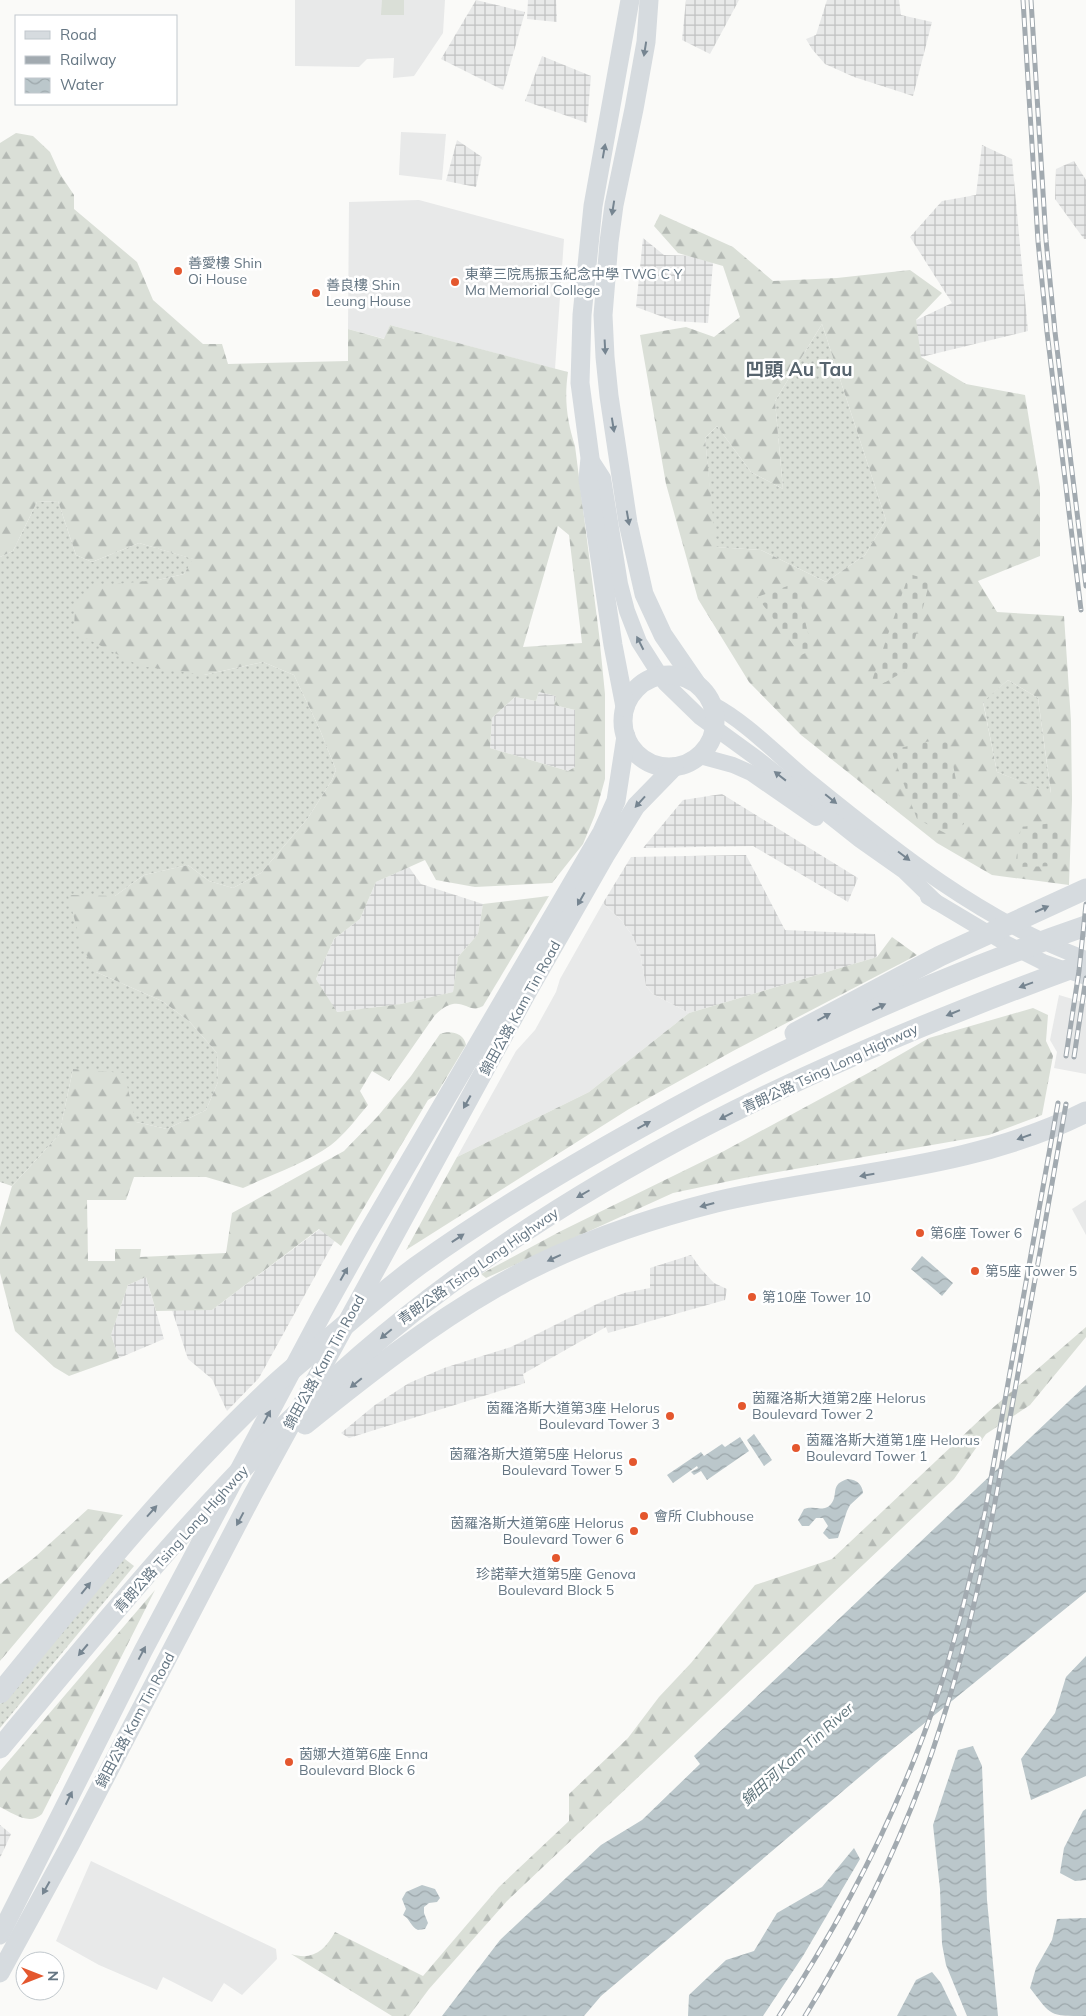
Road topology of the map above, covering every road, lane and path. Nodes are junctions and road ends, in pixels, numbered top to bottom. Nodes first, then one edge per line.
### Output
1 (630, 0) edge
2 (649, 0) edge
3 (590, 458) junction
4 (696, 683) junction
5 (712, 704) junction
6 (626, 707) junction
7 (626, 736) junction
8 (700, 756) junction
9 (674, 767) junction
10 (1086, 889) edge
11 (936, 902) junction
12 (1086, 926) edge
13 (1086, 959) edge
14 (1086, 963) edge
15 (1086, 977) edge
16 (741, 1074) junction
17 (1078, 1116) edge
18 (204, 1510) junction
19 (0, 1693) edge
20 (0, 1748) edge
21 (81, 1821) junction
22 (48, 1842) junction
23 (0, 1935) edge
24 (0, 1973) edge

3 -> 1 main road
2 -> 4 main road
3 - 6 main road
11 -> 3 main road
4 - 5 main road
4 - 6 main road
5 - 8 main road
5 -> 13 main road
6 - 7 main road
7 - 9 main road
22 -> 7 main road, 錦田公路 Kam Tin Road
8 - 9 main road
8 - 11 main road
9 -> 21 main road, 錦田公路 Kam Tin Road
16 -> 10 highway
11 - 15 main road
16 -> 12 highway
14 -> 18 highway, 青朗公路 Tsing Long Highway
19 -> 16 highway
17 -> 18 highway
18 -> 20 highway, 青朗公路 Tsing Long Highway
21 - 22 main road
21 -> 24 main road, 錦田公路 Kam Tin Road
22 - 23 main road, 錦田公路 Kam Tin Road

